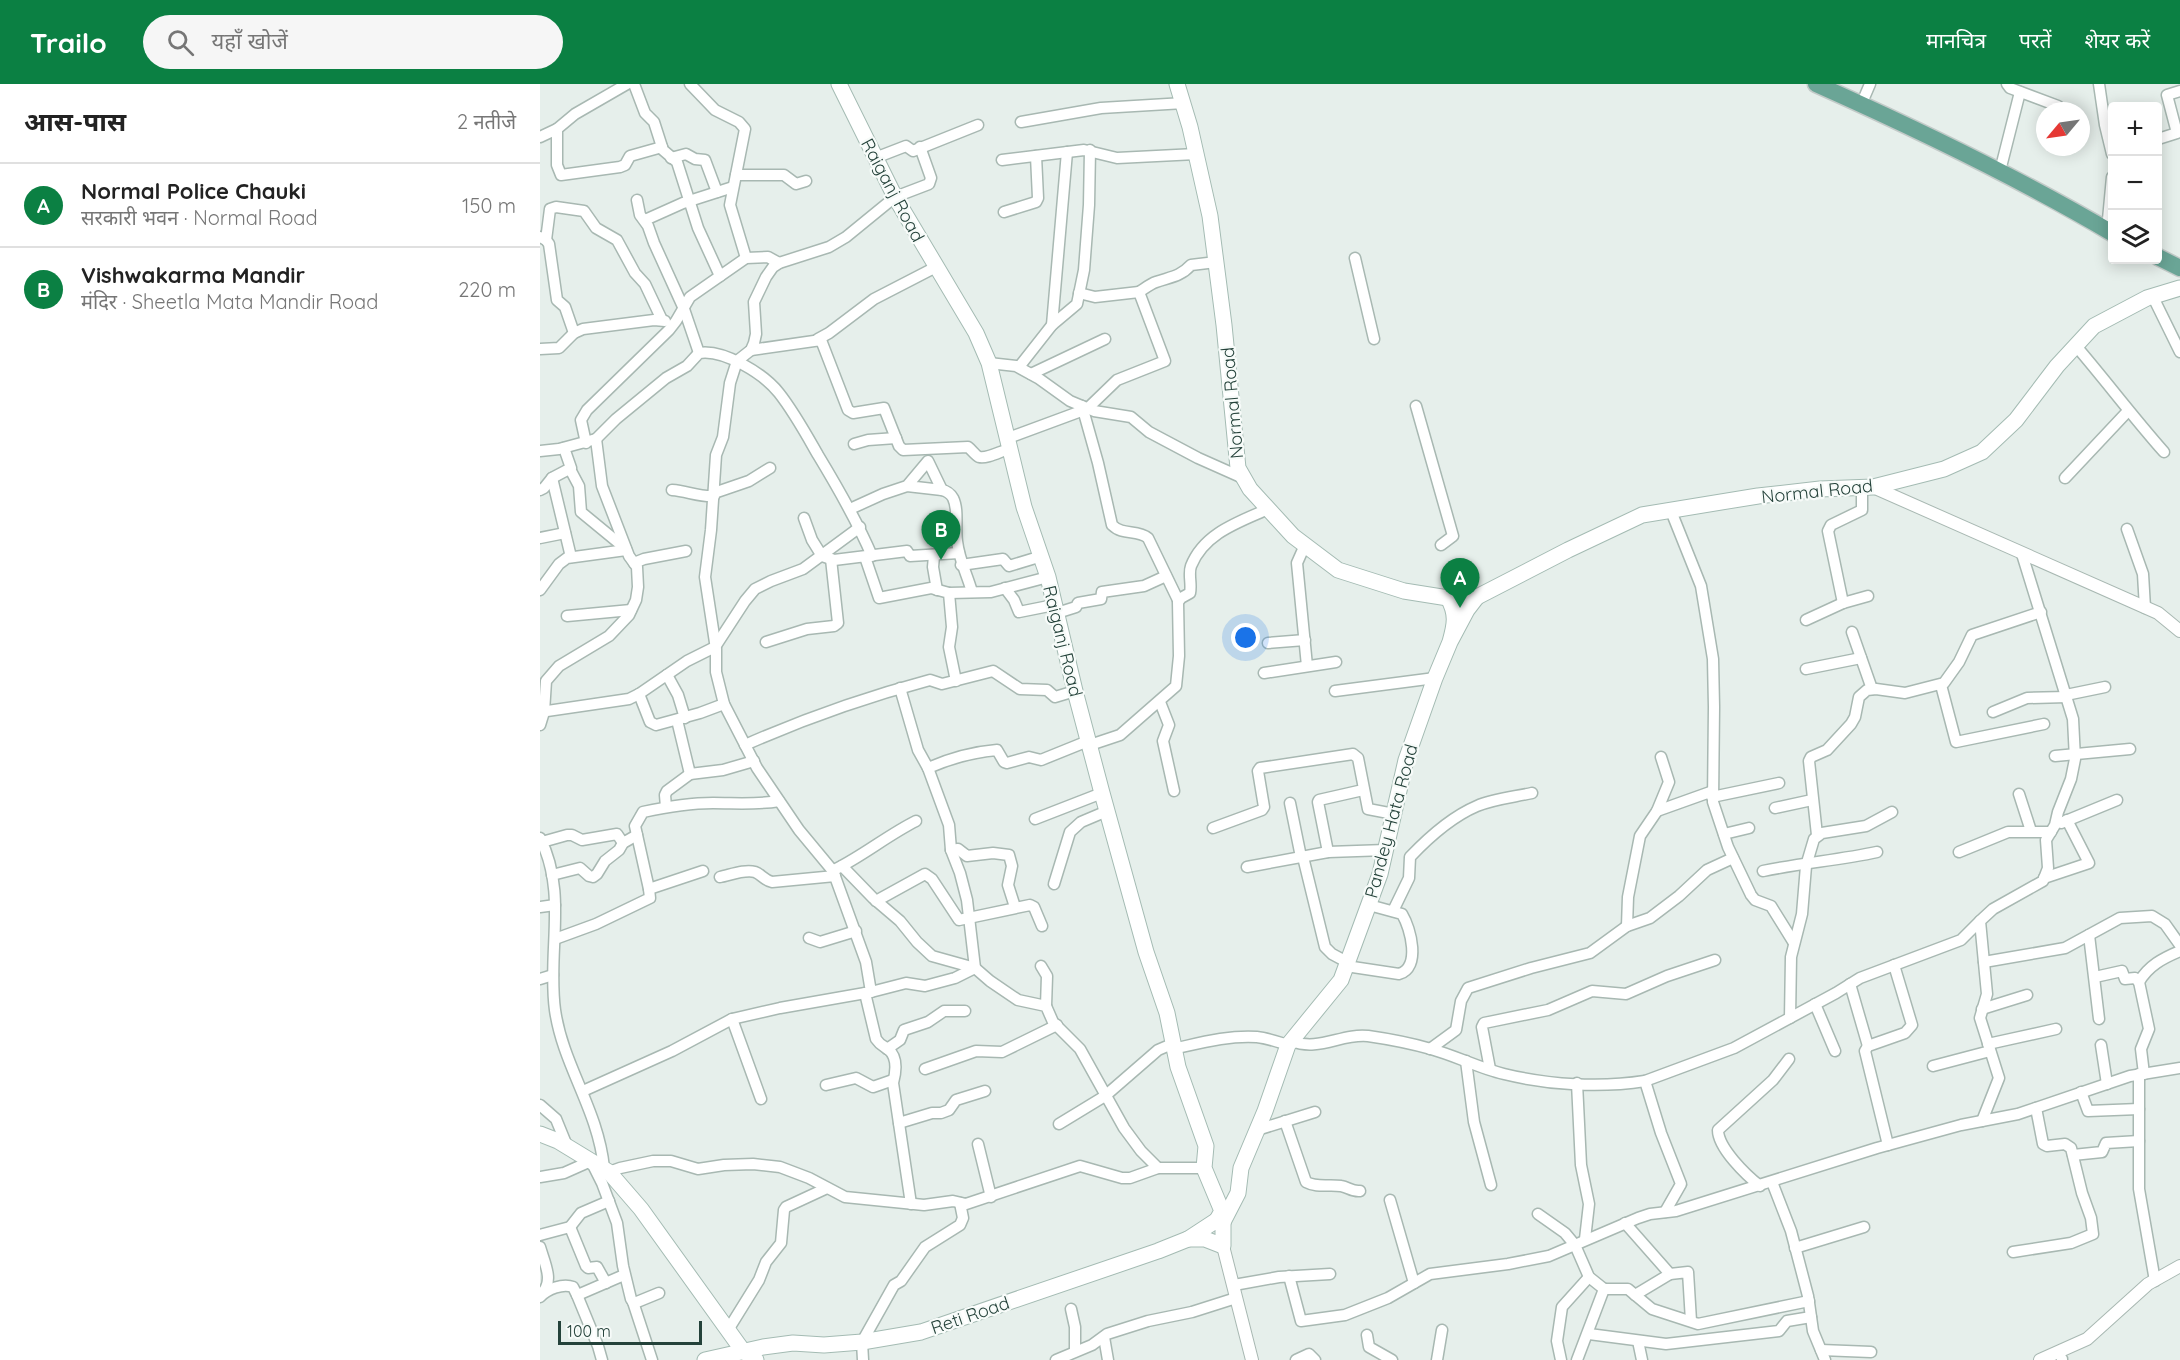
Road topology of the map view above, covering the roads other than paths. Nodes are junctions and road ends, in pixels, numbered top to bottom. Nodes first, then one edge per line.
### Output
1 (627, 84) edge
2 (634, 84) edge
3 (690, 84) edge
4 (839, 84) edge
5 (1177, 84) edge
6 (1816, 84) edge
7 (1870, 84) edge
8 (2007, 84) edge
9 (2099, 84) edge
10 (2180, 91) edge
11 (2020, 92) junction
12 (2047, 102) edge
13 (1184, 103) junction
14 (1861, 105) junction
15 (1021, 122) dead end
16 (978, 125) dead end
17 (557, 129) junction
18 (540, 137) edge
19 (2108, 137) edge
20 (2162, 138) edge
21 (662, 147) junction
22 (920, 147) junction
23 (1090, 150) junction
24 (1067, 152) junction
25 (1196, 154) junction
26 (1036, 156) junction
27 (671, 158) junction
28 (875, 158) junction
29 (1002, 160) dead end
30 (2000, 171) junction
31 (736, 175) junction
32 (806, 181) dead end
33 (733, 187) junction
34 (717, 192) junction
35 (894, 196) junction
36 (637, 200) dead end
37 (687, 201) junction
38 (1004, 212) dead end
39 (645, 220) junction
40 (2108, 230) edge
41 (543, 239) edge
42 (746, 258) junction
43 (1355, 258) dead end
44 (2162, 259) edge
45 (1216, 262) junction
46 (779, 263) junction
47 (936, 267) junction
48 (2180, 268) edge
49 (720, 276) junction
50 (2180, 288) edge
51 (1139, 292) junction
52 (1079, 293) junction
53 (2153, 297) junction
54 (684, 309) junction
55 (662, 320) junction
56 (674, 324) junction
57 (689, 325) junction
58 (1052, 325) junction
59 (574, 333) junction
60 (818, 339) junction
61 (1105, 339) dead end
62 (1374, 339) dead end
63 (2076, 346) junction
64 (540, 349) edge
65 (751, 350) junction
66 (2180, 352) edge
67 (699, 353) junction
68 (737, 361) junction
69 (989, 363) junction
70 (1019, 367) junction
71 (1031, 374) junction
72 (1416, 406) dead end
73 (1084, 408) junction
74 (2128, 411) junction
75 (896, 438) junction
76 (591, 441) junction
77 (1008, 443) junction
78 (854, 444) dead end
79 (564, 447) junction
80 (540, 449) edge
81 (2164, 452) dead end
82 (927, 455) junction
83 (770, 468) dead end
84 (570, 469) junction
85 (552, 478) junction
86 (1243, 478) junction
87 (2065, 478) dead end
88 (907, 486) junction
89 (1868, 487) junction
90 (540, 490) edge
91 (672, 490) dead end
92 (942, 490) junction
93 (714, 494) junction
94 (850, 509) junction
95 (1268, 509) junction
96 (1671, 511) junction
97 (804, 518) dead end
98 (860, 527) junction
99 (2127, 529) dead end
100 (565, 533) junction
101 (540, 538) edge
102 (1305, 545) junction
103 (1441, 545) dead end
104 (626, 550) junction
105 (686, 551) dead end
106 (959, 553) junction
107 (2022, 554) junction
108 (934, 556) junction
109 (1042, 556) junction
110 (571, 557) junction
111 (826, 557) junction
112 (869, 557) junction
113 (633, 563) junction
114 (962, 565) junction
115 (1009, 566) junction
116 (1166, 576) junction
117 (1048, 577) junction
118 (1009, 587) junction
119 (540, 590) edge
120 (937, 590) junction
121 (972, 591) junction
122 (949, 593) junction
123 (1868, 596) dead end
124 (1477, 597) junction
125 (1448, 598) junction
126 (1178, 600) junction
127 (1843, 603) junction
128 (2145, 608) junction
129 (1056, 609) junction
130 (631, 610) junction
131 (2041, 612) junction
132 (567, 616) dead end
133 (1806, 620) dead end
134 (2180, 631) edge
135 (1852, 632) dead end
136 (1305, 640) junction
137 (766, 642) dead end
138 (1450, 642) junction
139 (1268, 644) dead end
140 (716, 647) junction
141 (1861, 658) junction
142 (1336, 662) dead end
143 (1307, 666) junction
144 (1806, 669) dead end
145 (1264, 673) dead end
146 (667, 675) junction
147 (1435, 678) junction
148 (956, 681) junction
149 (1941, 685) junction
150 (2105, 687) dead end
151 (900, 688) junction
152 (1872, 689) junction
153 (1075, 691) junction
154 (1335, 691) dead end
155 (639, 694) junction
156 (2066, 696) junction
157 (1160, 702) junction
158 (724, 704) junction
159 (542, 712) edge
160 (1993, 712) dead end
161 (681, 719) junction
162 (2044, 724) dead end
163 (540, 725) edge
164 (1089, 743) junction
165 (745, 745) junction
166 (2130, 749) dead end
167 (2075, 753) junction
168 (2055, 756) dead end
169 (1661, 757) dead end
170 (754, 761) junction
171 (928, 768) junction
172 (690, 774) junction
173 (1779, 783) dead end
174 (1363, 790) junction
175 (1174, 791) dead end
176 (1102, 793) junction
177 (1532, 793) dead end
178 (1712, 794) junction
179 (2019, 794) dead end
180 (1812, 800) junction
181 (2117, 800) dead end
182 (779, 801) junction
183 (1290, 802) dead end
184 (666, 807) junction
185 (1775, 808) dead end
186 (1107, 811) junction
187 (1657, 811) junction
188 (1892, 812) dead end
189 (1394, 814) junction
190 (1035, 819) dead end
191 (2067, 820) junction
192 (916, 821) dead end
193 (1213, 828) dead end
194 (1749, 828) dead end
195 (2053, 828) junction
196 (2031, 831) junction
197 (1724, 834) junction
198 (637, 835) junction
199 (1817, 835) junction
200 (541, 840) edge
201 (623, 843) junction
202 (951, 850) junction
203 (1386, 850) junction
204 (1328, 852) junction
205 (1877, 852) dead end
206 (1959, 852) dead end
207 (1302, 857) junction
208 (1733, 858) junction
209 (1807, 862) junction
210 (1247, 867) dead end
211 (703, 871) dead end
212 (837, 871) junction
213 (1763, 871) dead end
214 (552, 875) junction
215 (720, 878) dead end
216 (2044, 878) junction
217 (1054, 884) dead end
218 (649, 889) junction
219 (876, 901) junction
220 (555, 905) junction
221 (1369, 905) junction
222 (540, 907) edge
223 (1015, 907) junction
224 (1393, 911) junction
225 (969, 917) junction
226 (1980, 921) junction
227 (1042, 926) dead end
228 (1627, 926) junction
229 (856, 931) junction
230 (2089, 935) junction
231 (809, 938) dead end
232 (555, 939) junction
233 (1794, 943) junction
234 (2180, 945) edge
235 (2180, 951) edge
236 (1715, 960) dead end
237 (1984, 962) junction
238 (1346, 964) junction
239 (1894, 965) junction
240 (1041, 966) dead end
241 (975, 969) junction
242 (553, 975) junction
243 (2095, 977) junction
244 (540, 979) edge
245 (2139, 982) junction
246 (1850, 984) junction
247 (868, 993) junction
248 (2028, 995) dead end
249 (1815, 1004) junction
250 (1046, 1006) junction
251 (1982, 1010) junction
252 (964, 1011) dead end
253 (1790, 1018) junction
254 (732, 1019) junction
255 (2099, 1020) dead end
256 (1057, 1025) junction
257 (2056, 1029) dead end
258 (1290, 1043) junction
259 (2102, 1045) dead end
260 (1172, 1046) junction
261 (1868, 1046) junction
262 (887, 1048) junction
263 (1989, 1048) junction
264 (1430, 1049) junction
265 (1835, 1051) dead end
266 (1789, 1059) dead end
267 (1466, 1061) junction
268 (1933, 1066) dead end
269 (2180, 1068) edge
270 (925, 1069) dead end
271 (1490, 1069) junction
272 (2142, 1074) junction
273 (894, 1080) junction
274 (1646, 1081) junction
275 (1577, 1083) junction
276 (2107, 1084) junction
277 (826, 1085) dead end
278 (583, 1091) junction
279 (985, 1091) dead end
280 (2081, 1092) junction
281 (1105, 1096) junction
282 (761, 1099) dead end
283 (540, 1105) edge
284 (2036, 1108) junction
285 (2139, 1109) junction
286 (1315, 1112) dead end
287 (1285, 1121) junction
288 (1982, 1121) junction
289 (899, 1123) junction
290 (1059, 1124) dead end
291 (1257, 1130) junction
292 (540, 1134) edge
293 (2139, 1141) junction
294 (978, 1144) dead end
295 (1888, 1145) junction
296 (567, 1146) junction
297 (2073, 1155) junction
298 (601, 1167) junction
299 (1158, 1168) junction
300 (1204, 1168) junction
301 (540, 1177) edge
302 (1772, 1182) junction
303 (1491, 1185) dead end
304 (1760, 1186) junction
305 (827, 1188) junction
306 (1360, 1191) dead end
307 (991, 1197) junction
308 (1390, 1200) dead end
309 (609, 1201) junction
310 (960, 1203) junction
311 (912, 1204) junction
312 (1665, 1212) junction
313 (1538, 1214) dead end
314 (1220, 1221) junction
315 (1625, 1223) junction
316 (570, 1227) junction
317 (1864, 1227) dead end
318 (540, 1235) edge
319 (1188, 1239) junction
320 (1580, 1242) junction
321 (1223, 1245) junction
322 (540, 1247) edge
323 (1795, 1248) junction
324 (2013, 1252) dead end
325 (2180, 1266) edge
326 (1330, 1274) dead end
327 (1670, 1274) junction
328 (624, 1275) junction
329 (1289, 1276) junction
330 (1588, 1277) junction
331 (2154, 1281) junction
332 (606, 1283) junction
333 (1414, 1284) junction
334 (1234, 1285) junction
335 (1604, 1289) junction
336 (659, 1293) dead end
337 (541, 1294) edge
338 (577, 1295) junction
339 (1635, 1295) junction
340 (1236, 1298) junction
341 (1809, 1301) junction
342 (633, 1302) junction
343 (1071, 1309) dead end
344 (1811, 1317) junction
345 (1691, 1322) junction
346 (728, 1330) junction
347 (1442, 1330) dead end
348 (1589, 1334) junction
349 (1366, 1335) dead end
350 (1104, 1337) junction
351 (1638, 1341) junction
352 (862, 1342) junction
353 (743, 1351) junction
354 (1075, 1351) junction
355 (1870, 1352) dead end
356 (1823, 1355) edge
357 (1252, 1358) edge
358 (2060, 1358) edge
359 (602, 1360) edge
360 (652, 1360) edge
361 (705, 1360) edge
362 (756, 1360) edge
363 (863, 1360) edge
364 (1056, 1360) edge
365 (1108, 1360) edge
366 (1296, 1360) edge
367 (1315, 1360) edge
368 (1392, 1360) edge
369 (1437, 1360) edge
370 (1561, 1360) edge
371 (1577, 1360) edge
372 (1642, 1360) edge
373 (2040, 1360) edge

1 - 17 street
2 - 21 street
3 - 31 street
4 - 28 main road, Raiganj Road
5 - 13 main road, Normal Road
6 - 14 main road
7 - 14 street
8 - 11 street
9 - 19 street
10 - 20 street
11 - 12 street
11 - 30 street
13 - 15 street
13 - 25 main road, Normal Road
14 - 30 main road
16 - 22 street
17 - 18 street
17 - 21 street
21 - 27 street
22 - 28 street
22 - 35 street
23 - 24 street
23 - 25 street
23 - 52 street
24 - 26 street
24 - 58 street
25 - 45 main road, Normal Road
26 - 29 street
26 - 38 street
27 - 34 street
27 - 37 street
28 - 35 main road, Raiganj Road
30 - 40 main road
31 - 32 street
31 - 33 street
33 - 34 street
33 - 42 street
34 - 37 street
35 - 46 street
35 - 47 main road, Raiganj Road
36 - 39 street
37 - 39 street
37 - 49 street
39 - 54 street
41 - 55 street
41 - 59 street
42 - 46 street
42 - 49 street
43 - 62 street
44 - 48 main road
45 - 51 street
45 - 86 main road, Normal Road
46 - 65 street
47 - 60 street
47 - 69 main road, Raiganj Road
49 - 54 street
50 - 53 main road, Normal Road
51 - 52 street
51 - 73 street
52 - 58 street
53 - 63 main road, Normal Road
53 - 66 street
54 - 56 street
54 - 57 street
55 - 56 street
55 - 59 street
56 - 57 street
56 - 76 street
57 - 67 street
58 - 70 street
59 - 64 street
60 - 65 street
60 - 75 street
61 - 71 street
63 - 74 street
63 - 89 main road, Normal Road
65 - 68 street
67 - 68 street
67 - 76 street
68 - 93 street
68 - 94 street
69 - 70 street
69 - 77 main road, Raiganj Road
70 - 71 street
71 - 73 street
72 - 103 street
73 - 77 street
73 - 86 street
73 - 116 street
74 - 81 street
74 - 87 street
75 - 78 street
75 - 82 street
76 - 79 street
76 - 104 street
77 - 82 street
77 - 109 main road, Raiganj Road
79 - 80 street
79 - 84 street
82 - 88 street
82 - 92 street
83 - 93 street
84 - 85 street
84 - 104 street
85 - 90 street
85 - 100 street
86 - 95 main road, Normal Road
88 - 92 street
88 - 94 street
89 - 96 main road, Normal Road
89 - 107 street
89 - 127 street
91 - 93 street
92 - 106 street
93 - 140 street
94 - 98 street
95 - 102 main road, Normal Road
95 - 126 street
96 - 124 main road, Normal Road
96 - 178 street
97 - 111 street
98 - 111 street
98 - 112 street
99 - 128 street
100 - 101 street
100 - 110 street
102 - 125 main road, Normal Road
102 - 136 street
104 - 110 street
104 - 113 street
105 - 113 street
106 - 108 street
106 - 114 street
107 - 128 street
107 - 131 street
108 - 112 street
108 - 120 street
109 - 115 street
109 - 117 main road, Raiganj Road
110 - 119 street
111 - 112 street
111 - 137 street
111 - 140 street
112 - 120 street
113 - 130 street
114 - 115 street
114 - 121 street
115 - 118 street
116 - 126 street
116 - 129 street
117 - 118 street
117 - 129 main road, Raiganj Road
118 - 121 street
118 - 129 street
120 - 122 street
121 - 122 street
122 - 148 street
123 - 127 street
124 - 125 main road, Normal Road
124 - 138 main road
125 - 138 main road
126 - 157 street
127 - 133 street
128 - 134 street
129 - 153 main road, Raiganj Road
130 - 132 street
130 - 159 street
131 - 149 street
131 - 156 street
135 - 141 street
136 - 139 street
136 - 143 street
138 - 147 main road, Pandey Hata Road
140 - 146 street
140 - 158 street
141 - 144 street
141 - 152 street
142 - 143 street
143 - 145 street
146 - 155 street
146 - 161 street
147 - 154 street
147 - 189 main road, Pandey Hata Road
148 - 151 street
148 - 153 street
149 - 152 street
149 - 162 street
150 - 156 street
151 - 165 street
151 - 171 street
152 - 180 street
153 - 164 main road, Raiganj Road
155 - 159 street
155 - 161 street
156 - 160 street
156 - 167 street
157 - 164 street
157 - 175 street
158 - 161 street
158 - 165 street
159 - 163 street
161 - 172 street
164 - 171 street
164 - 176 main road, Raiganj Road
165 - 170 street
166 - 167 street
167 - 168 street
167 - 195 street
169 - 187 street
170 - 172 street
170 - 182 street
171 - 202 street
172 - 184 street
173 - 178 street
174 - 189 street
174 - 193 street
174 - 204 street
176 - 186 main road, Raiganj Road
176 - 190 street
177 - 224 street
178 - 187 street
178 - 197 street
179 - 196 street
180 - 185 street
180 - 199 street
181 - 191 street
182 - 184 street
182 - 212 street
183 - 207 street
184 - 198 street
186 - 217 street
186 - 260 main road, Raiganj Road
187 - 228 street
188 - 199 street
189 - 203 main road, Pandey Hata Road
191 - 195 street
191 - 216 street
192 - 212 street
194 - 197 street
195 - 196 street
195 - 216 street
196 - 206 street
197 - 208 street
198 - 201 street
198 - 218 street
199 - 209 street
200 - 201 street
200 - 214 street
201 - 214 street
202 - 223 street
202 - 225 street
203 - 204 street
203 - 221 main road, Pandey Hata Road
204 - 207 street
205 - 209 street
207 - 210 street
207 - 238 street
208 - 228 street
208 - 233 street
209 - 213 street
209 - 233 street
211 - 218 street
212 - 215 street
212 - 219 street
212 - 229 street
214 - 220 street
216 - 226 street
218 - 232 street
219 - 225 street
219 - 241 street
220 - 222 street
220 - 232 street
221 - 224 street
221 - 238 main road, Pandey Hata Road
223 - 225 street
223 - 227 street
224 - 238 street
225 - 241 street
226 - 237 street
226 - 239 street
228 - 264 street
229 - 231 street
229 - 247 street
230 - 234 street
230 - 237 street
230 - 243 street
232 - 242 street
233 - 253 street
235 - 245 street
236 - 271 street
237 - 251 street
238 - 258 main road, Pandey Hata Road
239 - 246 street
239 - 261 street
240 - 250 street
241 - 247 street
241 - 250 street
242 - 244 street
242 - 278 street
243 - 245 street
243 - 255 street
245 - 272 street
246 - 249 street
246 - 261 street
247 - 254 street
247 - 262 street
248 - 251 street
249 - 253 street
249 - 265 street
250 - 256 street
251 - 263 street
252 - 262 street
253 - 274 street
254 - 278 street
254 - 282 street
256 - 270 street
256 - 281 street
257 - 263 street
258 - 260 street
258 - 264 street
258 - 291 main road, Pandey Hata Road
259 - 276 street
260 - 281 street
260 - 300 main road, Raiganj Road
261 - 295 street
262 - 273 street
263 - 268 street
263 - 288 street
264 - 267 street
266 - 304 street
267 - 271 street
267 - 303 street
269 - 272 street
271 - 275 street
272 - 276 street
272 - 285 street
273 - 277 street
273 - 289 street
274 - 275 street
274 - 312 street
275 - 320 street
276 - 280 street
278 - 298 street
279 - 289 street
280 - 284 street
280 - 285 street
281 - 290 street
281 - 299 street
283 - 296 street
284 - 288 street
284 - 297 street
285 - 293 street
286 - 287 street
287 - 291 street
287 - 306 street
288 - 295 street
289 - 311 street
291 - 314 main road, Pandey Hata Road
292 - 296 main road
293 - 297 street
293 - 331 street
294 - 307 street
295 - 302 street
296 - 298 main road
297 - 324 street
298 - 301 street
298 - 305 street
298 - 309 street
298 - 346 main road
299 - 300 street
299 - 307 street
300 - 314 main road, Raiganj Road
302 - 304 street
302 - 323 street
304 - 312 street
305 - 311 street
305 - 346 street
307 - 310 street
308 - 333 street
309 - 316 street
309 - 328 street
310 - 311 street
310 - 352 street
312 - 315 street
313 - 320 street
314 - 319 main road, Reti Road
314 - 321 main road
315 - 320 street
315 - 327 street
316 - 318 street
316 - 332 street
317 - 323 street
319 - 321 main road
319 - 352 main road, Reti Road
320 - 330 street
320 - 333 street
321 - 334 street
322 - 337 street
323 - 341 street
325 - 331 street
326 - 329 street
327 - 339 street
327 - 345 street
328 - 332 street
328 - 342 street
329 - 333 street
329 - 334 street
330 - 335 street
330 - 370 street
331 - 358 street
332 - 338 street
334 - 340 street
335 - 339 street
335 - 348 street
336 - 342 street
337 - 338 street
338 - 359 street
339 - 345 street
340 - 350 street
340 - 357 street
341 - 344 street
341 - 345 street
342 - 360 street
343 - 354 street
344 - 351 street
344 - 356 street
346 - 353 main road
347 - 369 street
348 - 351 street
348 - 371 street
349 - 368 street
350 - 354 street
350 - 365 street
351 - 372 street
352 - 353 main road, Reti Road
352 - 363 street
353 - 361 main road, Reti Road
353 - 362 main road
354 - 364 street
355 - 356 street
358 - 373 street
366 - 367 street

